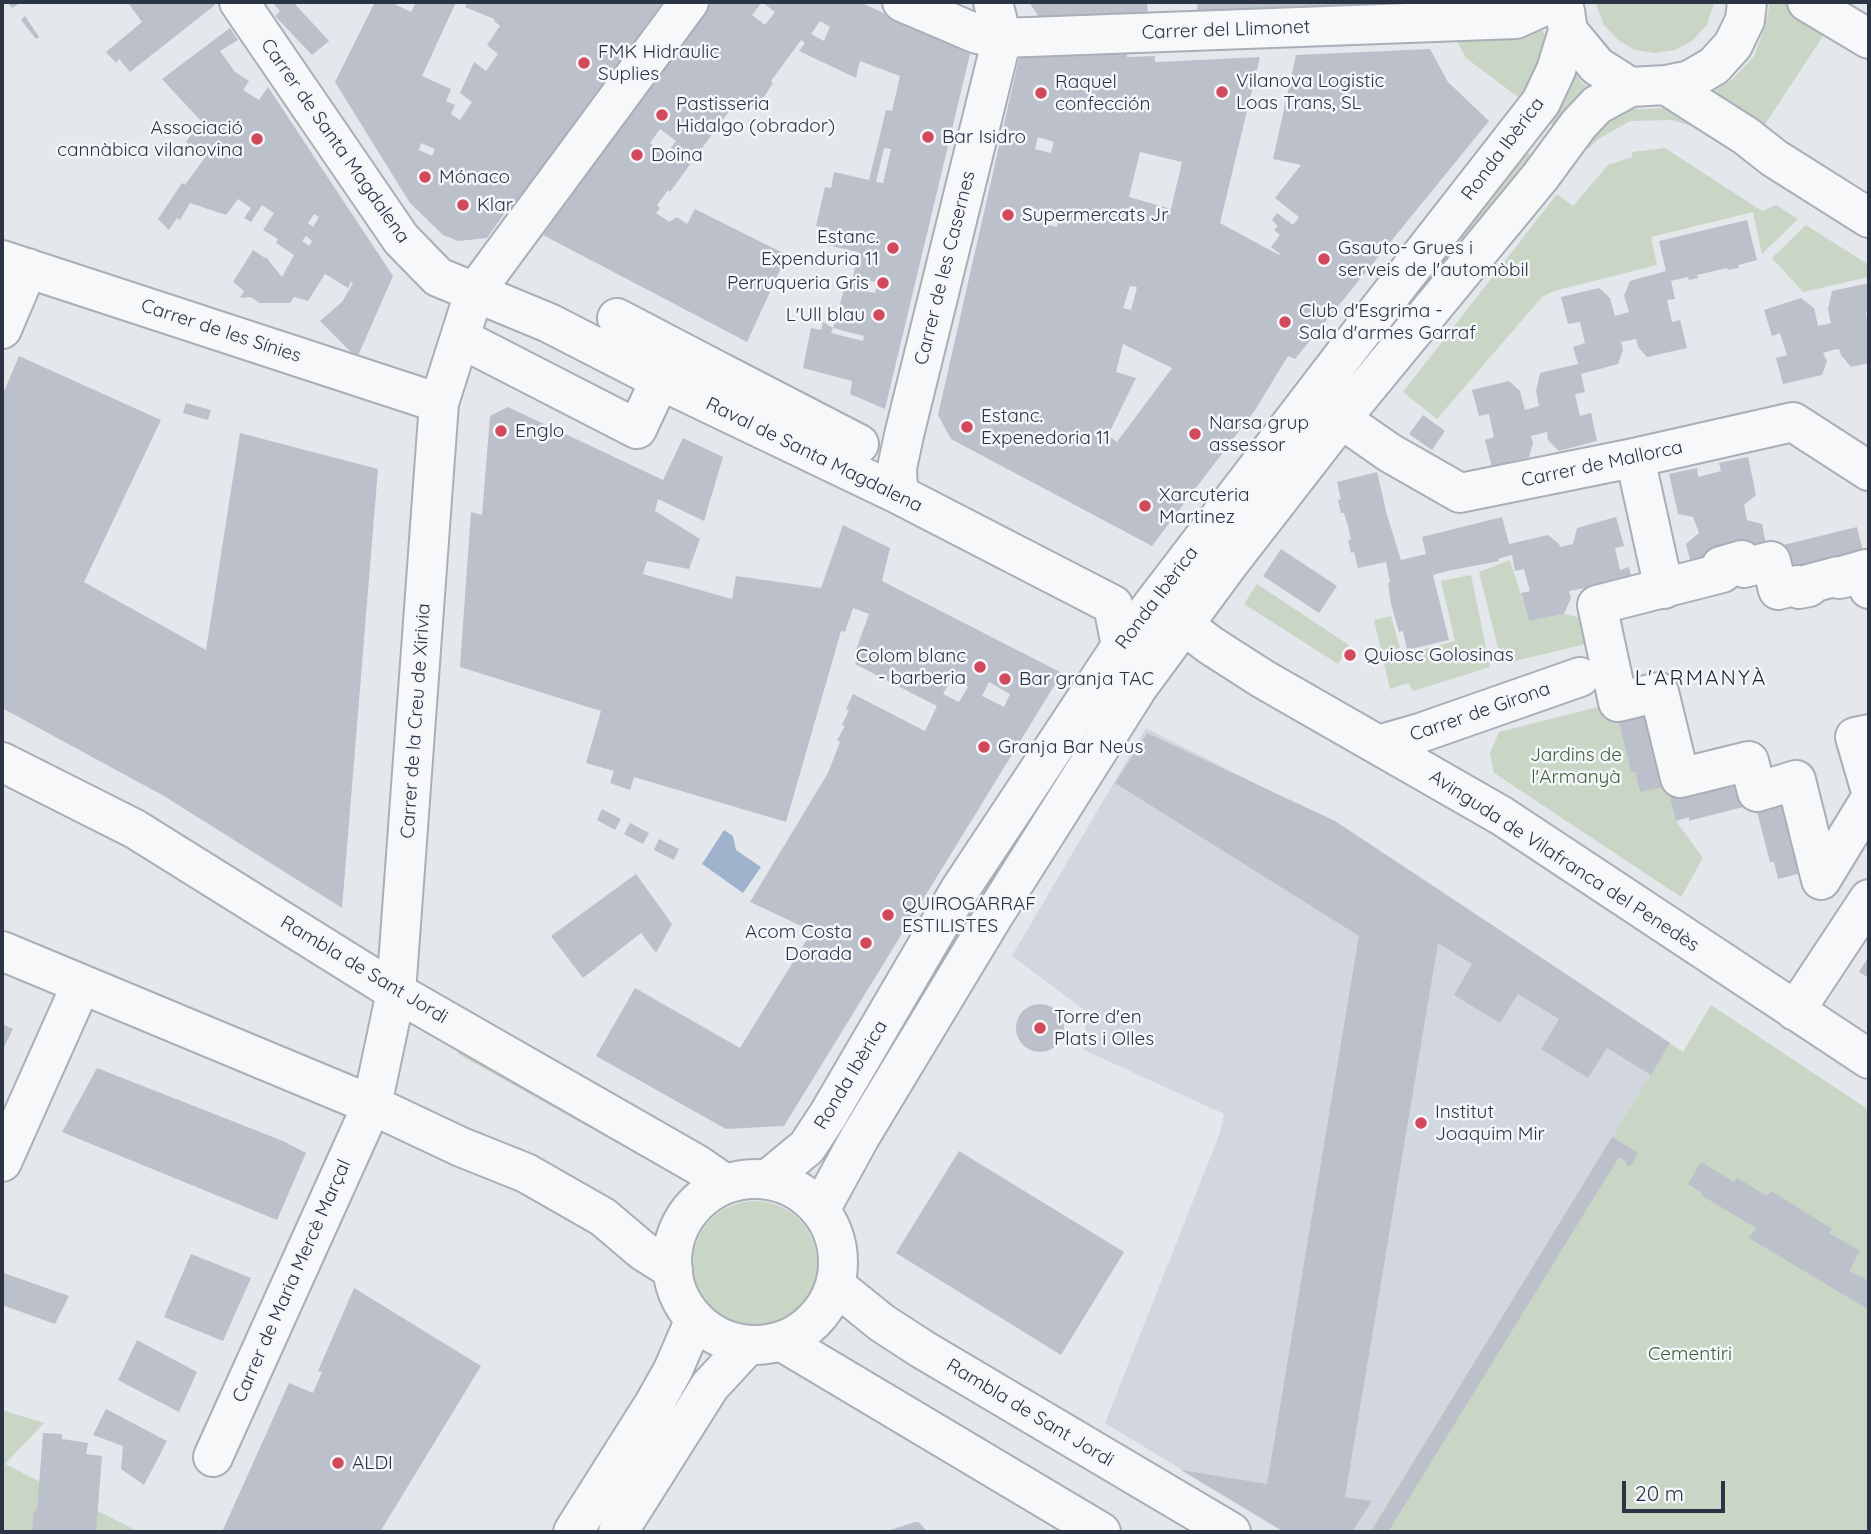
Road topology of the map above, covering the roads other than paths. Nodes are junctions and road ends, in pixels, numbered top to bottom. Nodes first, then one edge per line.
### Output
1 (239, 2) edge
2 (689, 2) edge
3 (902, 2) edge
4 (1747, 2) edge
5 (1807, 2) edge
6 (1562, 12) edge
7 (997, 20) edge
8 (1869, 39) edge
9 (1648, 86) junction
10 (1869, 218) edge
11 (15, 264) edge
12 (438, 277) junction
13 (474, 293) junction
14 (617, 318) dead end
15 (2, 329) edge
16 (460, 338) junction
17 (660, 380) junction
18 (715, 388) junction
19 (439, 403) junction
20 (1341, 419) junction
21 (859, 444) dead end
22 (1869, 471) edge
23 (1639, 476) dead end
24 (898, 494) junction
25 (1664, 589) junction
26 (1869, 589) edge
27 (1184, 625) junction
28 (1121, 646) junction
29 (1580, 677) dead end
30 (1869, 734) edge
31 (1378, 746) junction
32 (2, 762) edge
33 (1869, 785) edge
34 (1869, 801) edge
35 (1869, 899) edge
36 (2, 951) edge
37 (81, 985) junction
38 (396, 992) junction
39 (1796, 1011) junction
40 (1869, 1059) edge
41 (372, 1105) junction
42 (2, 1162) edge
43 (767, 1180) junction
44 (724, 1182) junction
45 (820, 1210) junction
46 (673, 1270) junction
47 (835, 1285) junction
48 (695, 1319) junction
49 (766, 1344) junction
50 (213, 1457) dead end
51 (573, 1532) edge
52 (618, 1532) edge
53 (1101, 1532) edge
54 (1231, 1532) edge

1 - 12 street, Carrer de Santa Magdalena
2 - 13 street, Carrer de la Creu de Xirivia
3 - 7 street, Carrer del Llimonet
4 - 9 street, Ronda Ibèrica
5 - 8 street
6 - 7 street, Carrer del Llimonet
6 - 9 street
6 - 28 street, Ronda Ibèrica
7 - 24 street, Carrer de les Casernes
9 - 10 street
9 - 20 street, Ronda Ibèrica
11 - 15 street
11 - 19 street, Carrer de les Sínies
12 - 13 street, Carrer de Santa Magdalena
12 - 16 street
13 - 16 street, Carrer de la Creu de Xirivia
13 - 17 street, Raval de Santa Magdalena
14 - 18 street
16 - 17 street
16 - 19 street, Carrer de la Creu de Xirivia
17 - 18 street, Raval de Santa Magdalena
18 - 21 street
18 - 24 street, Raval de Santa Magdalena
19 - 38 street, Carrer de la Creu de Xirivia
20 - 22 street, Carrer de Mallorca
20 - 27 street, Ronda Ibèrica
23 - 25 street
24 - 28 street, Raval de Santa Magdalena
25 - 26 street
25 - 34 street
27 - 31 street, Avinguda de Vilafranca del Penedès
27 - 45 street, Ronda Ibèrica
28 - 43 street, Ronda Ibèrica
29 - 31 street, Carrer de Girona
30 - 33 street
31 - 39 street, Avinguda de Vilafranca del Penedès
32 - 38 street, Rambla de Sant Jordi
35 - 39 street
36 - 37 street
37 - 41 street
37 - 42 street
38 - 41 street, Carrer de la Creu de Xirivia
38 - 44 street, Rambla de Sant Jordi
39 - 40 street, Avinguda de Vilafranca del Penedès
41 - 46 street
41 - 50 street, Carrer de Maria Mercè Marçal
43 - 44 street
43 - 45 street
44 - 46 street
45 - 47 street
46 - 48 street
47 - 49 street
47 - 54 street, Rambla de Sant Jordi
48 - 49 street
48 - 51 street
49 - 52 street
49 - 53 street

